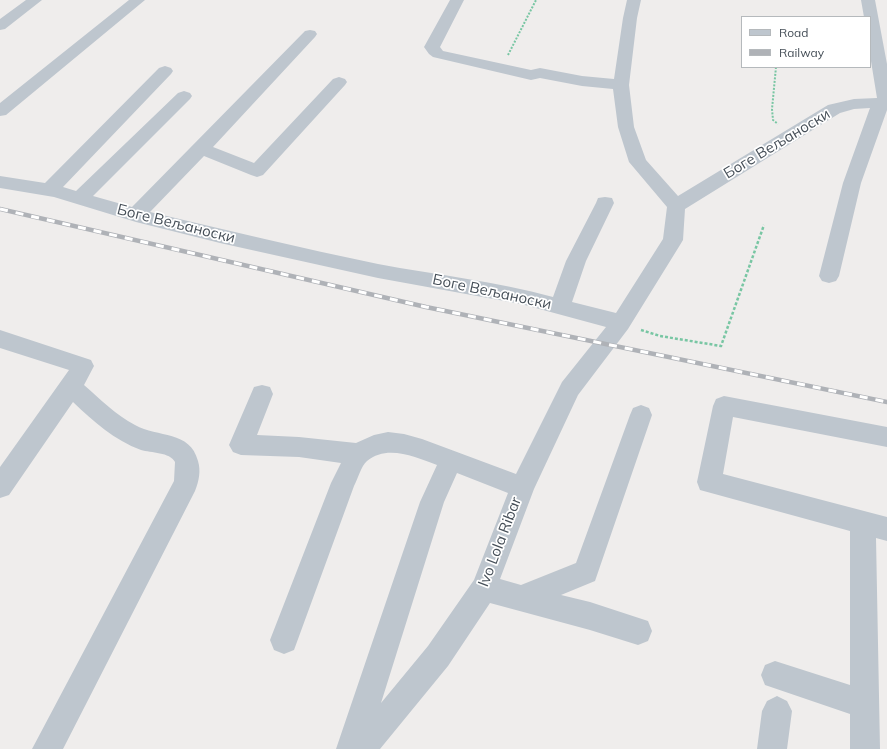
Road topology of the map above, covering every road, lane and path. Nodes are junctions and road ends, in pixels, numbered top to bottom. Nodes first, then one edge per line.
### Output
1 (35, 0) edge
2 (138, 0) edge
3 (457, 0) edge
4 (536, 0) edge
5 (634, 0) edge
6 (868, 0) edge
7 (871, 16) edge
8 (871, 18) edge
9 (0, 26) edge
10 (310, 34) dead end
11 (501, 68) junction
12 (776, 68) edge
13 (165, 72) dead end
14 (339, 82) dead end
15 (621, 85) junction
16 (184, 96) dead end
17 (885, 103) edge
18 (0, 112) edge
19 (791, 134) junction
20 (201, 149) junction
21 (0, 182) edge
22 (48, 190) junction
23 (80, 198) junction
24 (605, 203) dead end
25 (676, 206) junction
26 (136, 215) junction
27 (764, 225) dead end
28 (829, 276) dead end
29 (560, 307) junction
30 (621, 323) junction
31 (0, 339) edge
32 (71, 387) junction
33 (262, 394) dead end
34 (640, 415) dead end
35 (887, 437) edge
36 (358, 454) junction
37 (452, 460) junction
38 (0, 487) edge
39 (522, 487) junction
40 (875, 526) edge
41 (484, 588) junction
42 (521, 598) junction
43 (638, 631) dead end
44 (284, 640) dead end
45 (775, 675) dead end
46 (865, 704) junction
47 (776, 710) dead end
48 (47, 749) edge
49 (351, 749) edge
50 (361, 749) edge
51 (772, 749) edge
52 (866, 749) edge

1 - 9 street
2 - 18 street
3 - 11 street
4 - 11 path
5 - 15 street
6 - 7 street
8 - 17 street
10 - 20 street
11 - 15 street
12 - 19 path
13 - 22 street
14 - 20 street
15 - 25 street
16 - 23 street
17 - 19 street, Боге Вељаноски
17 - 28 street
19 - 25 street, Боге Вељаноски
20 - 26 street
21 - 22 street, Боге Вељаноски
22 - 23 street, Боге Вељаноски
23 - 26 street, Боге Вељаноски
24 - 29 street
25 - 30 street
26 - 29 street, Боге Вељаноски
27 - 30 path
29 - 30 street, Боге Вељаноски
30 - 39 street, Ivo Lola Ribar
31 - 32 street
32 - 38 street
32 - 48 street
33 - 36 street
34 - 42 street
35 - 40 street
36 - 37 street
36 - 44 street
37 - 39 street
37 - 49 street
39 - 41 street, Ivo Lola Ribar
40 - 46 street
41 - 42 street
41 - 50 street, Ivo Lola Ribar
42 - 43 street
45 - 46 street
46 - 52 street
47 - 51 street

